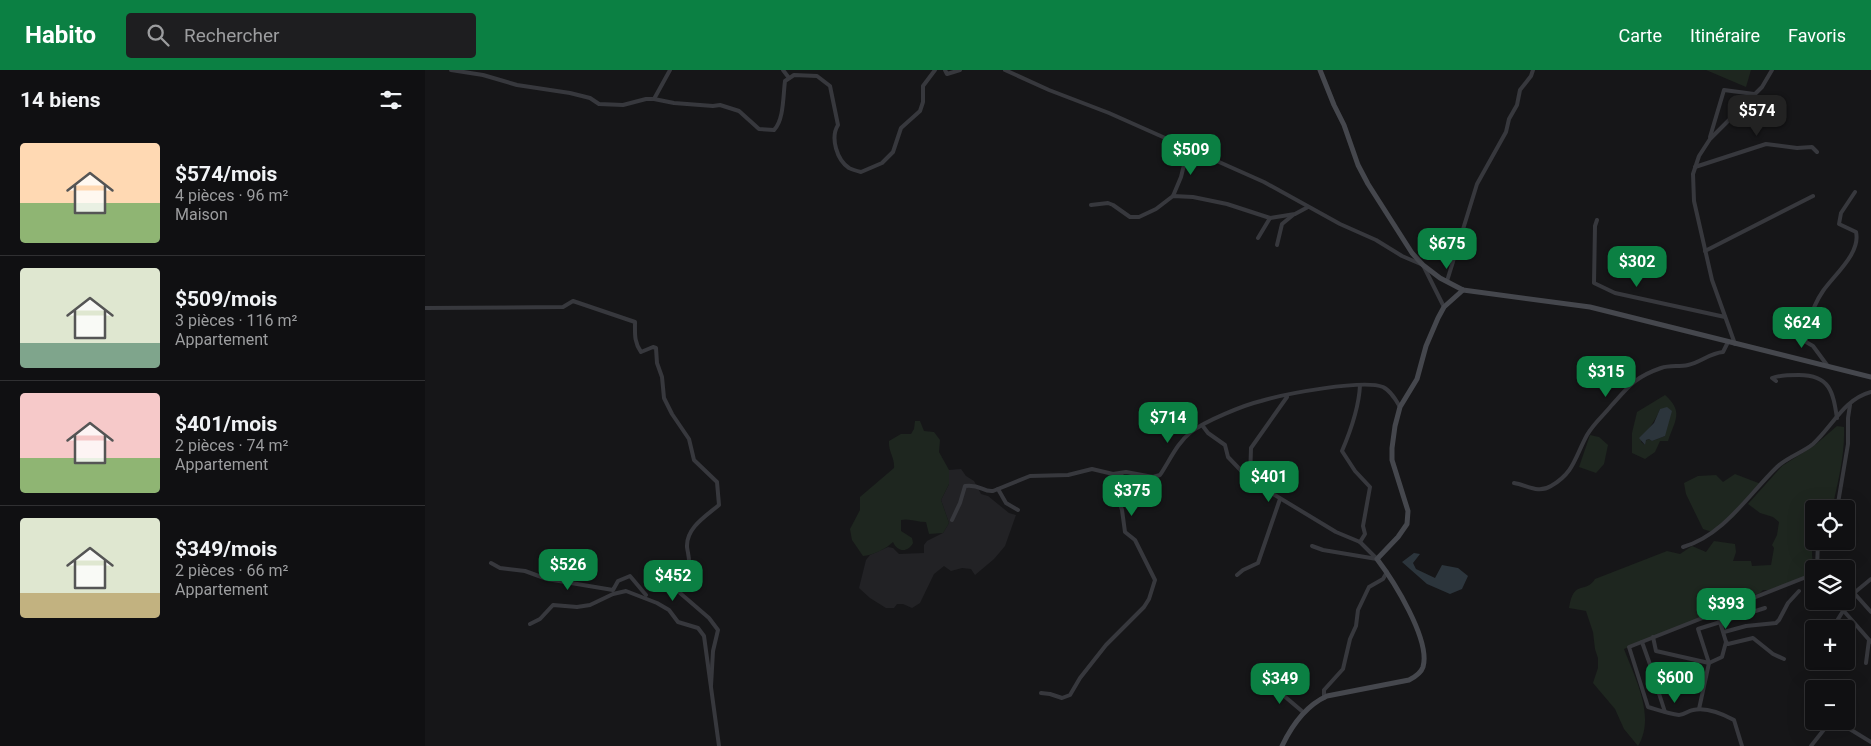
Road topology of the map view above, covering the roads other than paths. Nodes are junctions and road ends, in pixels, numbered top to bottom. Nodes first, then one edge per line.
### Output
1 (451, 70) edge
2 (669, 70) edge
3 (783, 70) edge
4 (935, 70) edge
5 (945, 70) edge
6 (960, 70) edge
7 (1000, 70) edge
8 (1005, 70) edge
9 (1320, 70) edge
10 (1533, 70) edge
11 (1772, 70) edge
12 (1010, 73) junction
13 (789, 78) junction
14 (1754, 94) junction
15 (654, 98) junction
16 (1710, 140) junction
17 (1188, 148) junction
18 (1817, 152) dead end
19 (1695, 167) junction
20 (1855, 192) dead end
21 (1173, 196) junction
22 (1813, 196) dead end
23 (1091, 205) dead end
24 (1308, 207) junction
25 (1295, 214) junction
26 (1270, 218) junction
27 (1597, 220) dead end
28 (1259, 238) dead end
29 (1277, 246) dead end
30 (1705, 251) junction
31 (1423, 265) junction
32 (1447, 281) junction
33 (1463, 290) junction
34 (1444, 307) junction
35 (425, 308) edge
36 (1725, 317) junction
37 (1728, 342) junction
38 (1735, 344) junction
39 (1827, 365) junction
40 (1871, 377) edge
41 (1776, 381) dead end
42 (1360, 385) junction
43 (1871, 392) edge
44 (1288, 396) junction
45 (1850, 405) junction
46 (1400, 407) junction
47 (1837, 418) junction
48 (1201, 426) junction
49 (1122, 473) junction
50 (1249, 480) junction
51 (1514, 483) dead end
52 (998, 490) junction
53 (1280, 500) junction
54 (1839, 500) edge
55 (1018, 510) dead end
56 (952, 520) dead end
57 (1360, 542) junction
58 (1312, 546) dead end
59 (1683, 547) dead end
60 (1377, 559) junction
61 (491, 563) dead end
62 (1387, 572) junction
63 (1237, 575) dead end
64 (1805, 578) edge
65 (1871, 578) edge
66 (1799, 591) dead end
67 (613, 592) junction
68 (1855, 592) edge
69 (1855, 594) edge
70 (646, 595) dead end
71 (1765, 608) dead end
72 (1870, 610) edge
73 (1843, 611) joint
74 (1717, 612) junction
75 (1838, 620) edge
76 (1720, 623) junction
77 (530, 624) dead end
78 (1724, 632) junction
79 (1653, 637) junction
80 (1870, 641) edge
81 (1642, 642) junction
82 (1726, 642) junction
83 (1784, 659) dead end
84 (1709, 663) junction
85 (1866, 663) dead end
86 (1651, 669) junction
87 (1705, 680) junction
88 (1280, 684) dead end
89 (711, 686) junction
90 (1041, 693) dead end
91 (1324, 698) junction
92 (1699, 709) junction
93 (1303, 712) junction
94 (1665, 712) junction
95 (1871, 742) edge
96 (719, 746) edge
97 (1282, 746) edge
98 (1742, 746) edge
99 (1811, 746) edge

1 - 15 street
2 - 15 street
3 - 13 street
4 - 13 street
5 - 6 street
7 - 12 street
8 - 12 street
9 - 31 street
10 - 32 street
11 - 14 street
12 - 17 street
13 - 15 street
14 - 16 street
14 - 16 street
16 - 19 street
17 - 21 street
17 - 24 street
18 - 19 street
19 - 30 street
20 - 39 street
21 - 23 street
21 - 26 street
22 - 30 street
24 - 25 street
24 - 31 street
25 - 26 street
25 - 29 street
26 - 28 street
27 - 36 street
30 - 36 street
31 - 32 street
31 - 34 street
32 - 33 street
33 - 34 street
33 - 37 street
34 - 46 street
35 - 89 street
36 - 38 street
37 - 38 street
37 - 51 street
38 - 39 street
39 - 40 street
41 - 47 street
42 - 44 street
42 - 46 street
42 - 57 street
43 - 45 street
44 - 48 street
44 - 50 street
45 - 47 street
45 - 54 street
46 - 60 street
47 - 59 street
48 - 49 street
48 - 50 street
49 - 52 street
49 - 90 street
50 - 53 street
52 - 55 street
52 - 56 street
53 - 57 street
53 - 63 street
57 - 60 street
58 - 60 street
60 - 62 street
61 - 67 street
62 - 91 street
62 - 91 street
64 - 74 street
65 - 68 street
66 - 78 street
67 - 70 street
67 - 77 street
67 - 89 street
69 - 72 street
71 - 76 street
73 - 75 street
73 - 80 street
74 - 76 street
74 - 79 street
76 - 78 street
76 - 84 street
78 - 82 street
79 - 81 street
79 - 84 street
80 - 85 street
81 - 86 street
81 - 94 street
82 - 83 street
82 - 84 street
84 - 87 street
86 - 87 street
86 - 94 street
87 - 92 street
88 - 93 street
89 - 96 street
91 - 93 street
92 - 94 street
92 - 98 street
93 - 97 street
95 - 99 street

